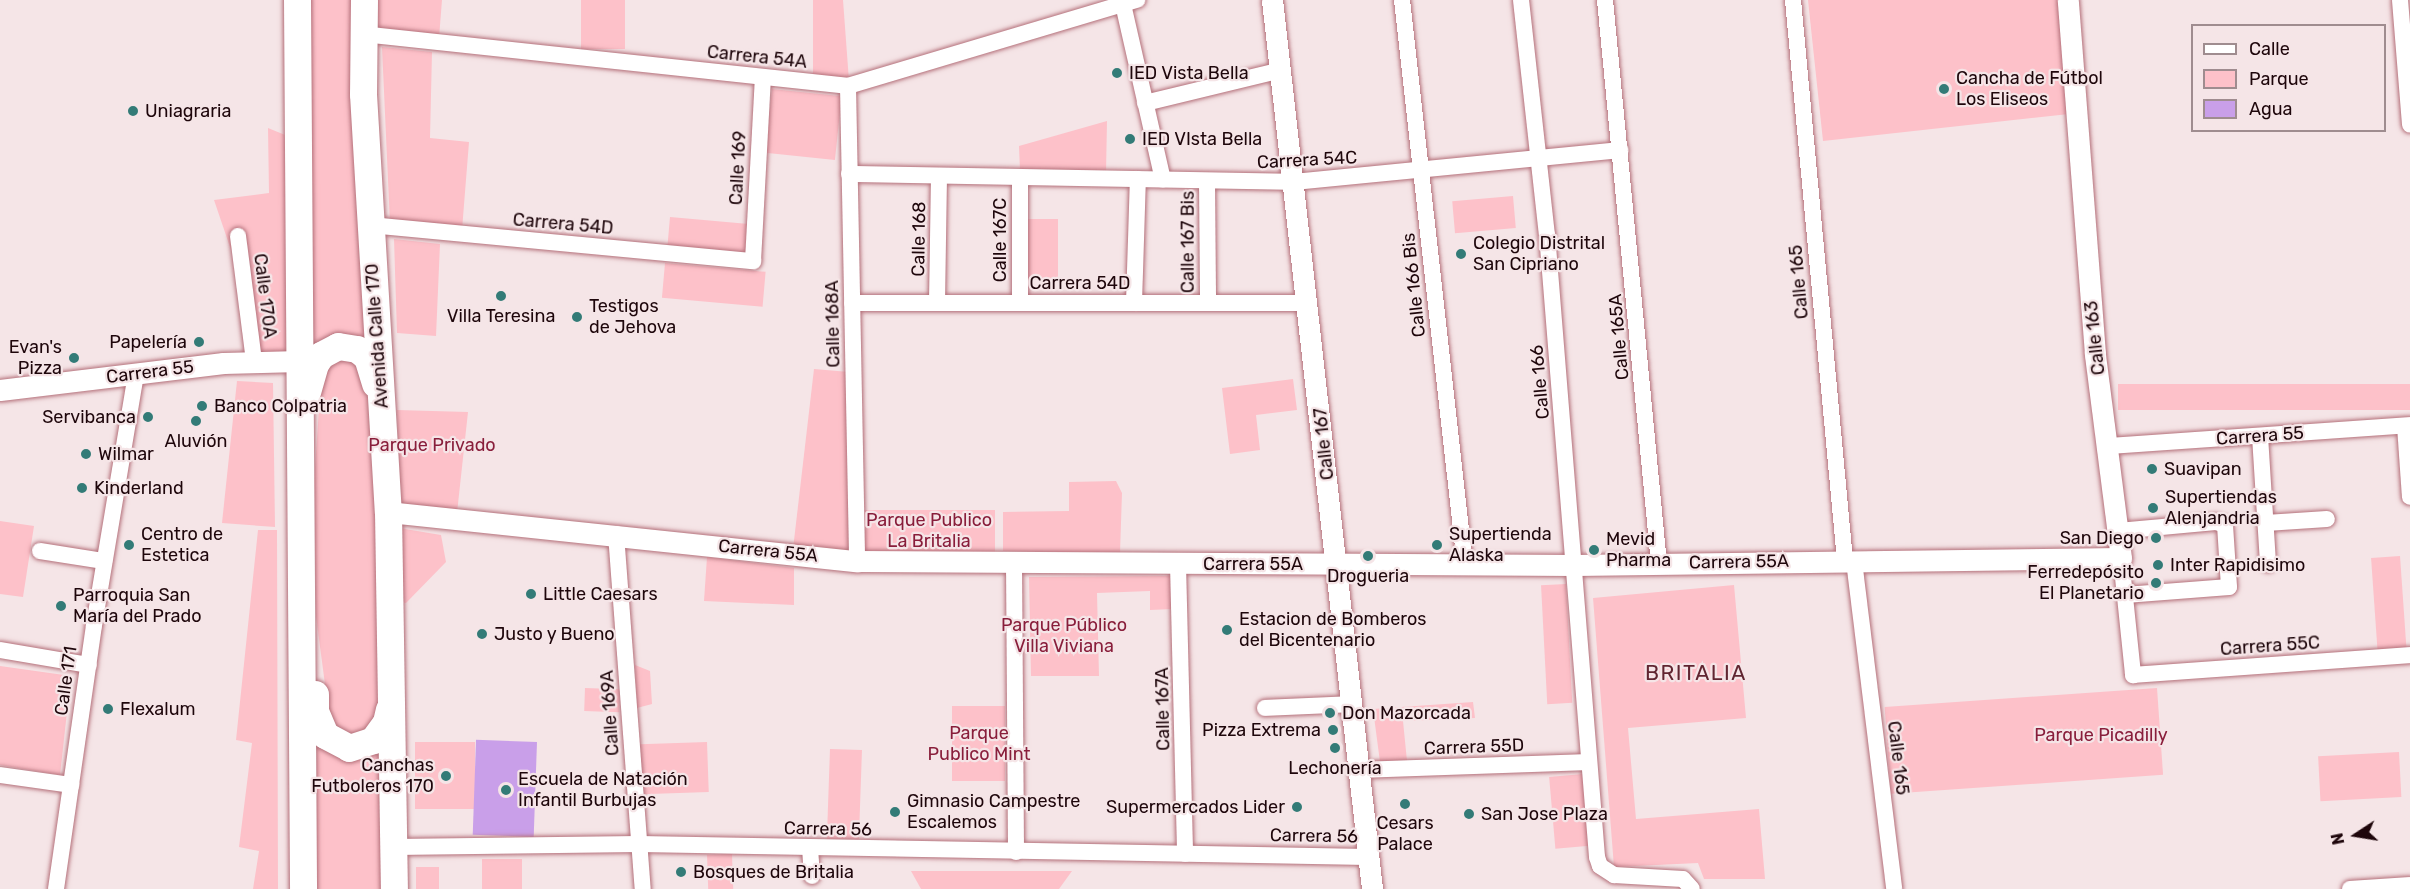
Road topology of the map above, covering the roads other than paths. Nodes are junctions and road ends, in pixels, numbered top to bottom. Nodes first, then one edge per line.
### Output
1 (297, 0) edge
2 (364, 0) edge
3 (1272, 0) edge
4 (1402, 0) edge
5 (1521, 0) edge
6 (1605, 0) edge
7 (1793, 0) edge
8 (2068, 0) edge
9 (2400, 0) edge
10 (1130, 2) edge
11 (362, 33) junction
12 (1281, 70) junction
13 (763, 77) junction
14 (848, 86) junction
15 (1145, 103) junction
16 (2410, 126) edge
17 (1620, 150) junction
18 (1540, 158) junction
19 (1420, 172) junction
20 (849, 174) junction
21 (939, 176) junction
22 (1020, 177) junction
23 (1138, 180) junction
24 (1163, 180) junction
25 (1207, 181) junction
26 (1294, 182) junction
27 (370, 225) junction
28 (238, 236) dead end
29 (753, 261) joint
30 (1208, 302) junction
31 (852, 303) junction
32 (937, 303) junction
33 (1020, 303) junction
34 (1134, 303) junction
35 (1308, 303) junction
36 (254, 361) junction
37 (300, 361) junction
38 (136, 374) junction
39 (0, 390) edge
40 (300, 417) junction
41 (2408, 426) edge
42 (2260, 436) junction
43 (2110, 446) junction
44 (384, 451) junction
45 (2410, 498) edge
46 (388, 512) junction
47 (2326, 519) dead end
48 (2266, 523) junction
49 (2118, 531) junction
50 (616, 534) junction
51 (40, 551) dead end
52 (2121, 558) junction
53 (104, 561) junction
54 (857, 561) junction
55 (1849, 561) junction
56 (1014, 562) junction
57 (1178, 564) junction
58 (1659, 564) junction
59 (2268, 564) dead end
60 (1337, 565) junction
61 (1465, 565) junction
62 (1575, 565) junction
63 (2125, 595) junction
64 (303, 613) junction
65 (0, 650) edge
66 (2410, 655) edge
67 (89, 666) junction
68 (2133, 675) joint
69 (392, 700) junction
70 (1352, 704) junction
71 (1265, 708) dead end
72 (1589, 762) junction
73 (1359, 770) junction
74 (0, 775) edge
75 (71, 785) junction
76 (639, 844) junction
77 (394, 847) junction
78 (810, 848) junction
79 (1016, 852) junction
80 (1185, 854) junction
81 (1368, 857) junction
82 (812, 876) dead end
83 (2410, 885) edge
84 (56, 889) edge
85 (303, 889) edge
86 (394, 889) edge
87 (643, 889) edge
88 (1372, 889) edge
89 (1692, 889) edge
90 (1894, 889) edge
91 (2350, 889) edge

1 - 37 main road
2 - 11 main road, Avenida Calle 170
3 - 12 street, Calle 167
4 - 19 street, Calle 166 Bis
5 - 18 street, Calle 166
6 - 17 street, Calle 165A
7 - 55 street, Calle 165
8 - 43 street, Calle 163
9 - 16 street
10 - 14 street, Carrera 54A
10 - 15 street
11 - 13 street, Carrera 54A
11 - 27 main road, Avenida Calle 170
12 - 15 street
12 - 26 street, Calle 167
13 - 14 street, Carrera 54A
13 - 29 street, Calle 169
14 - 20 street, Calle 168A
15 - 24 street
17 - 18 street, Carrera 54C
17 - 58 street, Calle 165A
18 - 19 street, Carrera 54C
18 - 62 street, Calle 166
19 - 26 street, Carrera 54C
19 - 61 street, Calle 166 Bis
20 - 21 street, Carrera 54C
20 - 31 street, Calle 168A
21 - 22 street, Carrera 54C
21 - 32 street, Calle 168
22 - 23 street, Carrera 54C
22 - 33 street, Calle 167C
23 - 24 street, Carrera 54C
23 - 34 street
24 - 25 street, Carrera 54C
25 - 26 street, Carrera 54C
25 - 30 street, Calle 167 Bis
26 - 35 street, Calle 167
27 - 29 street, Carrera 54D
27 - 44 main road, Avenida Calle 170
28 - 36 street, Calle 170A
30 - 34 street, Carrera 54D
30 - 35 street, Carrera 54D
31 - 32 street, Carrera 54D
31 - 54 street, Calle 168A
32 - 33 street, Carrera 54D
33 - 34 street, Carrera 54D
35 - 60 street, Calle 167
36 - 37 street, Carrera 55
36 - 38 street, Carrera 55
37 - 40 main road
38 - 39 street, Carrera 55
38 - 53 street, Calle 171
40 - 44 main road
40 - 64 main road
41 - 42 street, Carrera 55
41 - 45 street
42 - 43 street, Carrera 55
42 - 48 street
43 - 49 street, Calle 163
44 - 46 main road, Avenida Calle 170
46 - 50 street, Carrera 55A
46 - 69 main road, Avenida Calle 170
47 - 48 street
48 - 59 street
49 - 52 street, Calle 163
49 - 63 street
50 - 54 street, Carrera 55A
50 - 76 street, Calle 169A
51 - 53 street
52 - 55 street, Carrera 55A
52 - 63 street, Calle 163
53 - 67 street, Calle 171
54 - 56 street, Carrera 55A
55 - 58 street, Carrera 55A
55 - 90 street, Calle 165
56 - 57 street, Carrera 55A
56 - 79 street
57 - 60 street, Carrera 55A
57 - 80 street, Calle 167A
58 - 62 street, Carrera 55A
60 - 61 street, Carrera 55A
60 - 70 street, Calle 167
61 - 62 street, Carrera 55A
62 - 72 street, Calle 166
63 - 68 street, Calle 163
64 - 69 main road
64 - 85 main road
65 - 67 street
66 - 68 street, Carrera 55C
67 - 75 street, Calle 171
69 - 77 main road, Avenida Calle 170
70 - 71 street
70 - 73 street, Calle 167
72 - 73 street, Carrera 55D
72 - 89 street, Calle 166
73 - 81 street, Calle 167
74 - 75 street
75 - 84 street, Calle 171
76 - 77 street, Carrera 56
76 - 78 street, Carrera 56
76 - 87 street, Calle 169A
77 - 86 main road, Avenida Calle 170
78 - 79 street, Carrera 56
78 - 82 street
79 - 80 street, Carrera 56
80 - 81 street, Carrera 56
81 - 88 street, Calle 167
83 - 91 street

